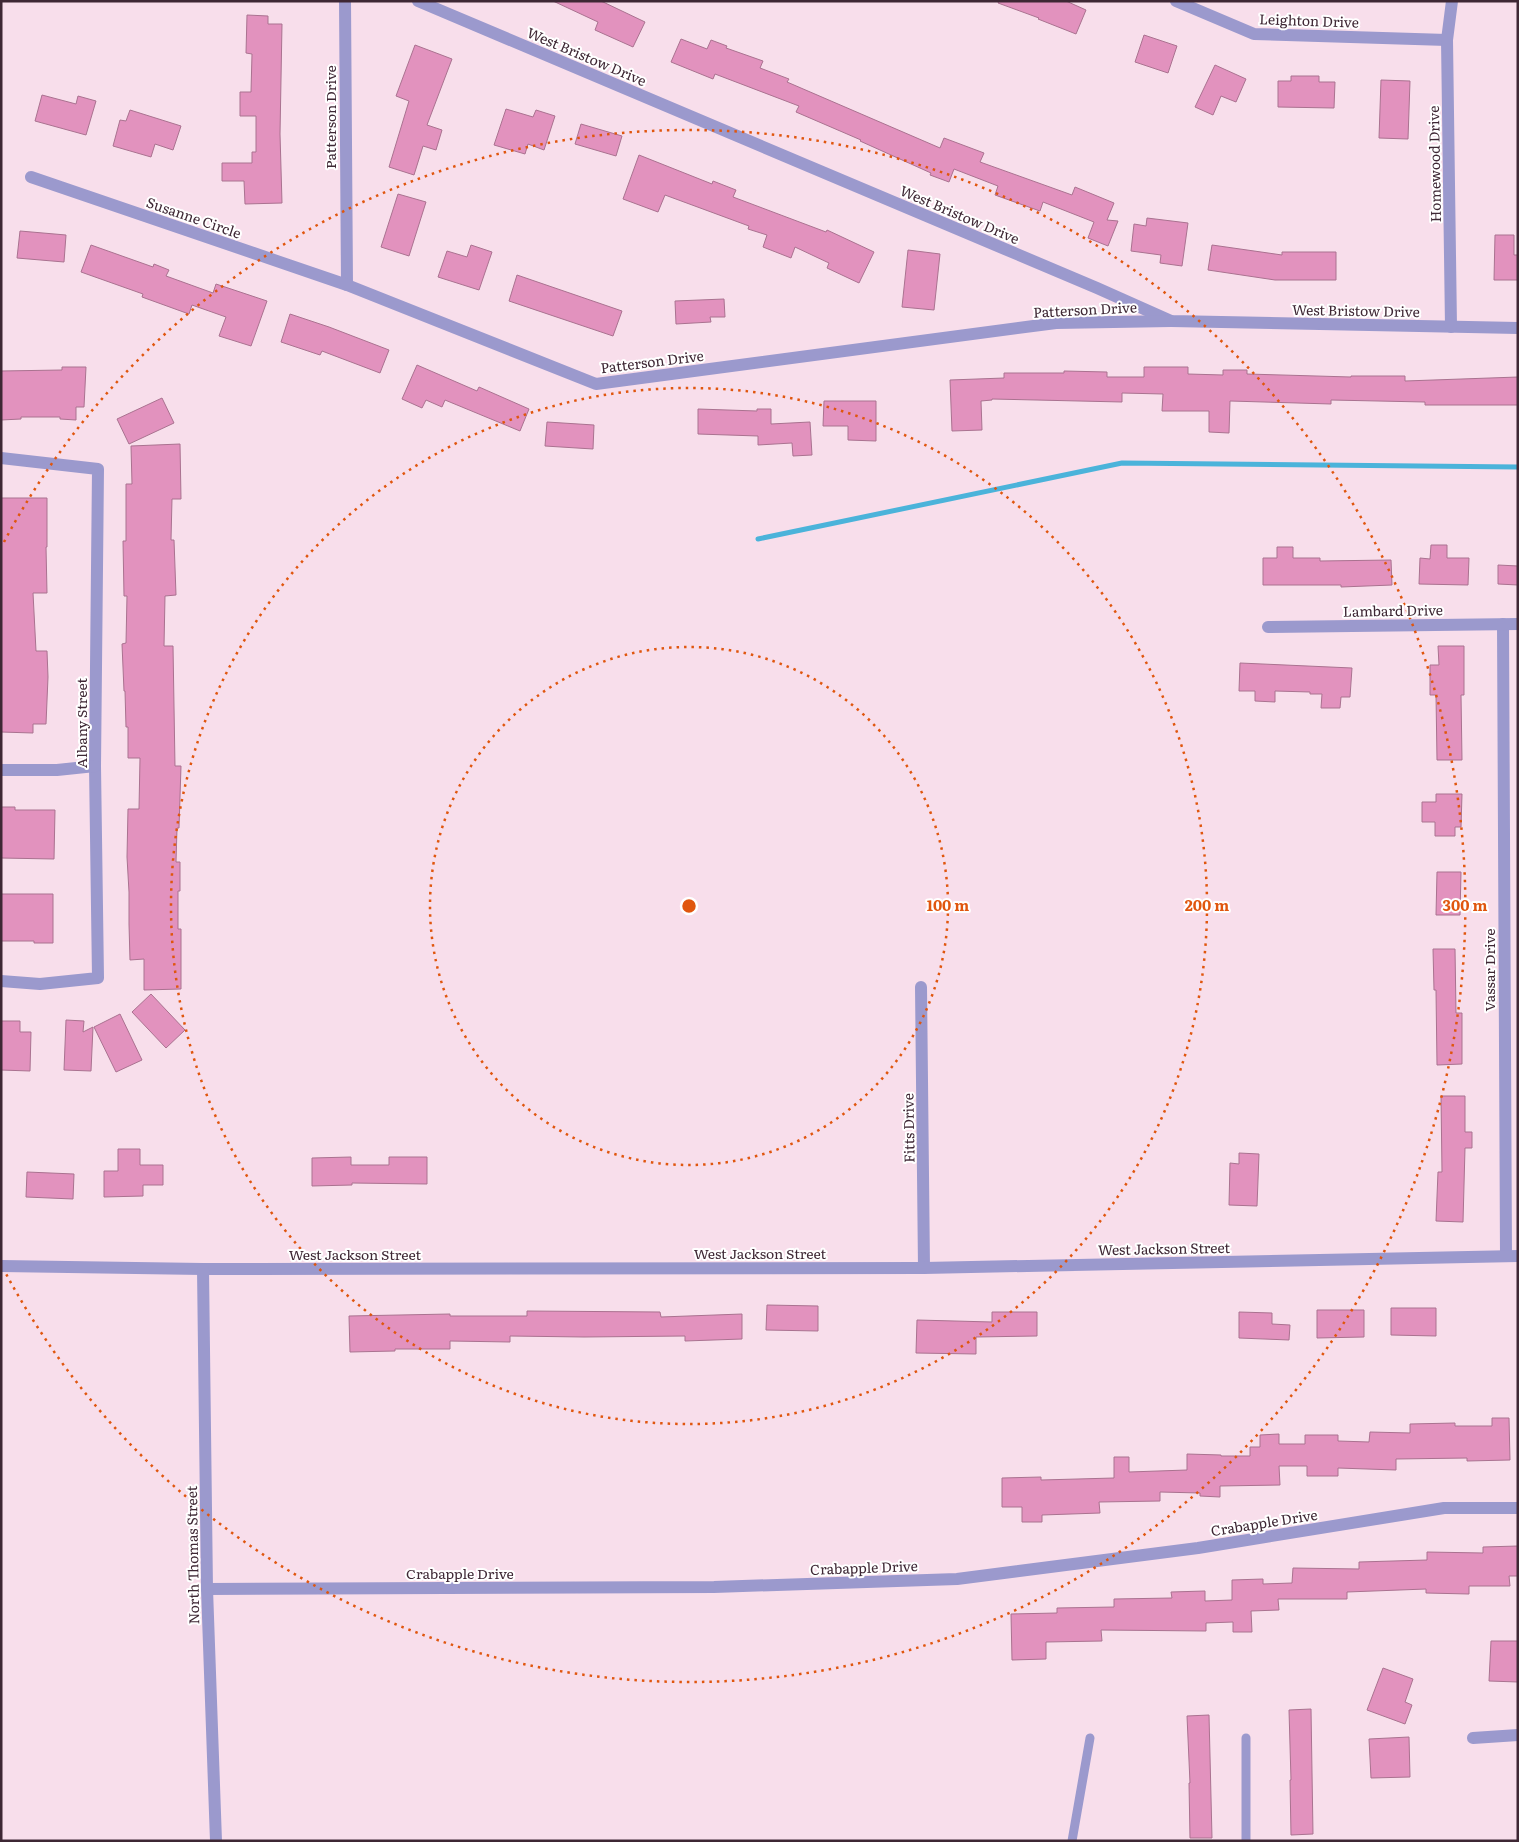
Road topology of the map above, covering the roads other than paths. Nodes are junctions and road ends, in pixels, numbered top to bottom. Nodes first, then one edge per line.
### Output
1 (345, 1) edge
2 (418, 1) edge
3 (1176, 1) edge
4 (1452, 1) edge
5 (1447, 40) junction
6 (31, 177) dead end
7 (347, 285) junction
8 (1171, 321) junction
9 (1451, 327) junction
10 (1518, 328) edge
11 (1, 458) edge
12 (1503, 624) junction
13 (1518, 624) edge
14 (1268, 627) dead end
15 (95, 766) junction
16 (1, 770) edge
17 (1, 981) edge
18 (921, 987) dead end
19 (1512, 1256) edge
20 (1, 1266) edge
21 (924, 1268) junction
22 (203, 1269) junction
23 (1518, 1508) edge
24 (207, 1589) junction
25 (1518, 1735) edge
26 (1090, 1738) dead end
27 (1246, 1738) dead end
28 (1473, 1738) dead end
29 (216, 1841) edge
30 (1072, 1841) edge
31 (1246, 1841) edge

1 - 7 street, Patterson Drive
2 - 8 street, West Bristow Drive
3 - 5 street, Leighton Drive
4 - 5 street, Homewood Drive
5 - 9 street, Homewood Drive
6 - 7 street, Susanne Circle
7 - 8 street, Patterson Drive
8 - 9 street, West Bristow Drive
9 - 10 street, West Bristow Drive
11 - 15 street, Albany Street
12 - 13 street, Lambard Drive
12 - 14 street, Lambard Drive
12 - 19 street, Vassar Drive
15 - 16 street
15 - 17 street, Albany Street
18 - 21 street, Fitts Drive
19 - 21 street, West Jackson Street
20 - 22 street, West Jackson Street
21 - 22 street, West Jackson Street
22 - 24 street, North Thomas Street
23 - 24 street, Crabapple Drive
24 - 29 street, North Thomas Street
25 - 28 street
26 - 30 lane
27 - 31 lane

